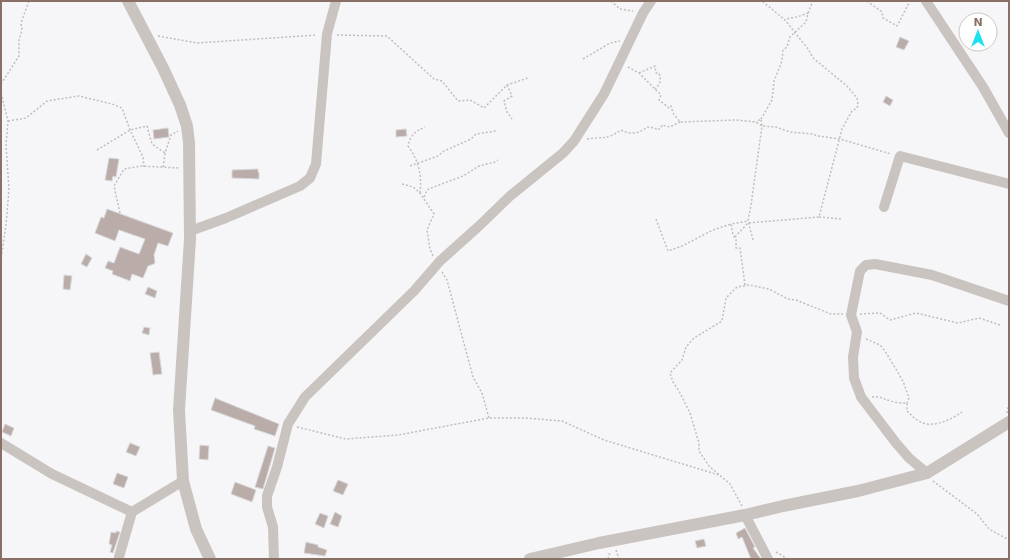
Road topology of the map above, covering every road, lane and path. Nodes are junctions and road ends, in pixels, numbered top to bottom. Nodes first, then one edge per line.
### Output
1 (29, 1) edge
2 (128, 1) edge
3 (336, 1) edge
4 (610, 1) edge
5 (651, 1) edge
6 (762, 1) edge
7 (813, 1) edge
8 (848, 1) edge
9 (854, 1) edge
10 (867, 1) edge
11 (910, 1) edge
12 (926, 1) edge
13 (643, 13) junction
14 (808, 13) junction
15 (785, 20) junction
16 (795, 32) junction
17 (146, 34) junction
18 (327, 34) junction
19 (630, 40) junction
20 (623, 55) junction
21 (583, 59) dead end
22 (639, 73) junction
23 (528, 78) dead end
24 (1, 84) edge
25 (507, 85) junction
26 (655, 89) junction
27 (1, 93) edge
28 (512, 119) dead end
29 (761, 119) junction
30 (8, 121) junction
31 (680, 122) junction
32 (756, 122) junction
33 (187, 126) junction
34 (762, 126) junction
35 (425, 127) dead end
36 (130, 130) junction
37 (496, 131) dead end
38 (1009, 133) edge
39 (840, 139) junction
40 (574, 141) junction
41 (6, 145) junction
42 (1, 146) edge
43 (97, 150) dead end
44 (165, 153) junction
45 (900, 156) junction
46 (498, 160) dead end
47 (189, 164) junction
48 (419, 164) junction
49 (410, 166) dead end
50 (144, 167) junction
51 (163, 167) junction
52 (402, 184) dead end
53 (1009, 184) edge
54 (420, 193) junction
55 (424, 197) junction
56 (884, 208) dead end
57 (120, 213) dead end
58 (819, 217) junction
59 (656, 219) dead end
60 (842, 219) dead end
61 (748, 222) junction
62 (731, 224) junction
63 (190, 230) junction
64 (735, 237) junction
65 (753, 240) dead end
66 (1, 259) edge
67 (440, 261) junction
68 (432, 271) junction
69 (745, 286) junction
70 (1009, 301) edge
71 (851, 315) junction
72 (1000, 325) dead end
73 (857, 332) junction
74 (861, 398) junction
75 (907, 403) junction
76 (962, 412) dead end
77 (489, 418) junction
78 (1009, 422) edge
79 (288, 424) junction
80 (1, 443) edge
81 (926, 473) junction
82 (721, 476) junction
83 (183, 481) junction
84 (132, 512) junction
85 (746, 515) junction
86 (1009, 540) edge
87 (120, 558) edge
88 (210, 559) edge
89 (274, 559) edge
90 (530, 559) edge
91 (768, 559) edge

1 - 24 path
2 - 17 street
3 - 18 street
4 - 13 path
5 - 13 street
6 - 15 path
7 - 14 path
8 - 9 path
10 - 11 path
12 - 38 street
13 - 19 street
14 - 15 path
14 - 16 path
15 - 16 path
16 - 29 path
16 - 39 path
17 - 18 path
17 - 33 street
18 - 25 path
18 - 63 street
19 - 20 street
19 - 21 path
20 - 22 path
20 - 40 street
22 - 26 path
22 - 26 path
23 - 25 path
25 - 28 path
26 - 31 path
27 - 30 path
29 - 32 path
29 - 34 path
30 - 36 path
30 - 41 path
31 - 32 path
31 - 40 path
32 - 34 path
33 - 44 path
33 - 47 street
34 - 39 path
34 - 61 path
35 - 48 path
36 - 43 path
36 - 44 path
36 - 50 path
37 - 48 path
39 - 45 path
39 - 58 path
40 - 67 street
41 - 42 path
41 - 66 path
44 - 51 path
45 - 53 street
45 - 56 street
46 - 55 path
47 - 51 path
47 - 63 street
48 - 49 path
48 - 54 path
50 - 51 path
50 - 57 path
52 - 54 path
54 - 55 path
55 - 67 path
58 - 60 path
58 - 61 path
59 - 62 path
61 - 62 path
61 - 64 path
61 - 65 path
62 - 64 path
63 - 83 street
64 - 69 path
67 - 68 street
68 - 77 path
68 - 79 street
69 - 71 path
69 - 82 path
70 - 71 street
71 - 72 path
71 - 73 street
73 - 74 street
73 - 75 path
74 - 75 path
74 - 81 street
75 - 76 path
77 - 79 path
77 - 82 path
78 - 81 street
79 - 89 street
80 - 84 street
81 - 85 street
81 - 86 path
82 - 85 path
83 - 84 street
83 - 88 street
84 - 87 street
85 - 90 street
85 - 91 street

